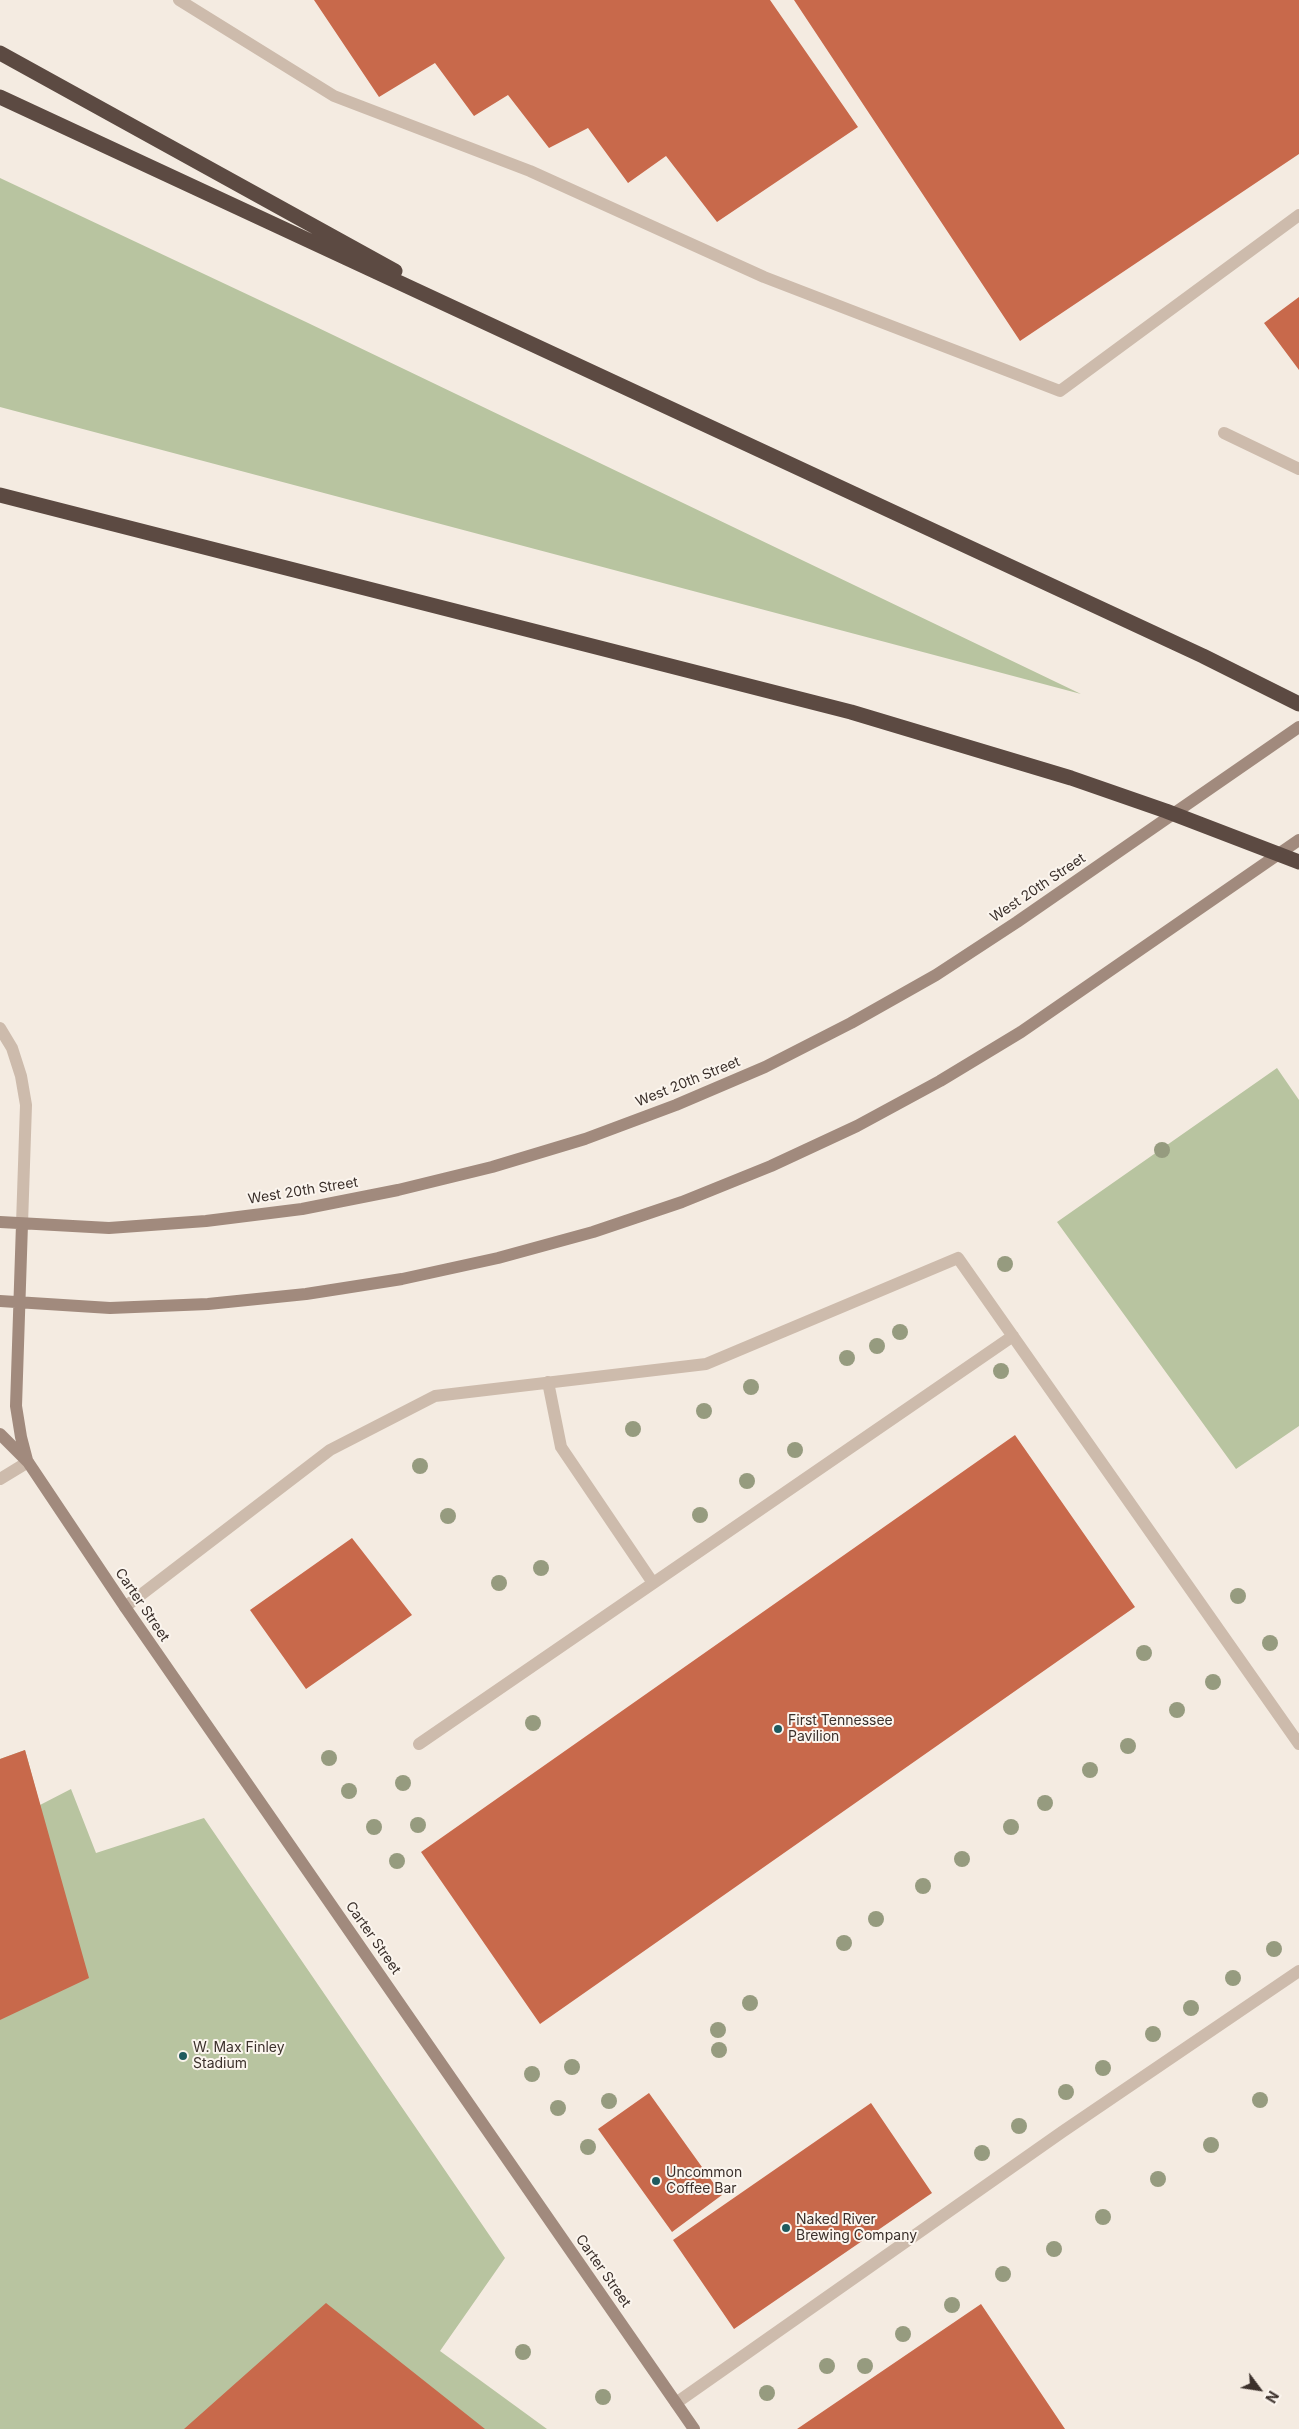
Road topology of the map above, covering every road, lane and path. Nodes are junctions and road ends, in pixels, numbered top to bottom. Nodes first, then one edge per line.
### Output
1 (179, 0) edge
2 (0, 53) edge
3 (0, 97) edge
4 (1299, 215) edge
5 (513, 335) junction
6 (1224, 433) dead end
7 (1299, 469) edge
8 (0, 495) edge
9 (1299, 704) edge
10 (1299, 727) edge
11 (1299, 840) edge
12 (1299, 862) edge
13 (0, 1028) edge
14 (0, 1222) edge
15 (22, 1224) junction
16 (0, 1301) edge
17 (18, 1302) junction
18 (1013, 1336) junction
19 (548, 1382) junction
20 (0, 1434) edge
21 (28, 1462) junction
22 (0, 1479) edge
23 (652, 1583) junction
24 (125, 1607) junction
25 (419, 1744) dead end
26 (1299, 1744) edge
27 (1299, 1971) edge
28 (676, 2403) junction
29 (694, 2429) edge

1 - 4 street
2 - 5 highway
3 - 5 highway
5 - 9 highway
6 - 7 street
8 - 12 highway
10 - 15 main road, West 20th Street
11 - 17 main road
13 - 15 street
14 - 15 main road, West 20th Street
15 - 17 main road
16 - 17 main road
17 - 21 main road
18 - 19 street
18 - 23 street
18 - 26 street
19 - 23 street
19 - 24 street
20 - 21 main road
21 - 22 street
21 - 24 main road, Carter Street
23 - 25 street
24 - 28 main road, Carter Street
27 - 28 street
28 - 29 main road, Carter Street

